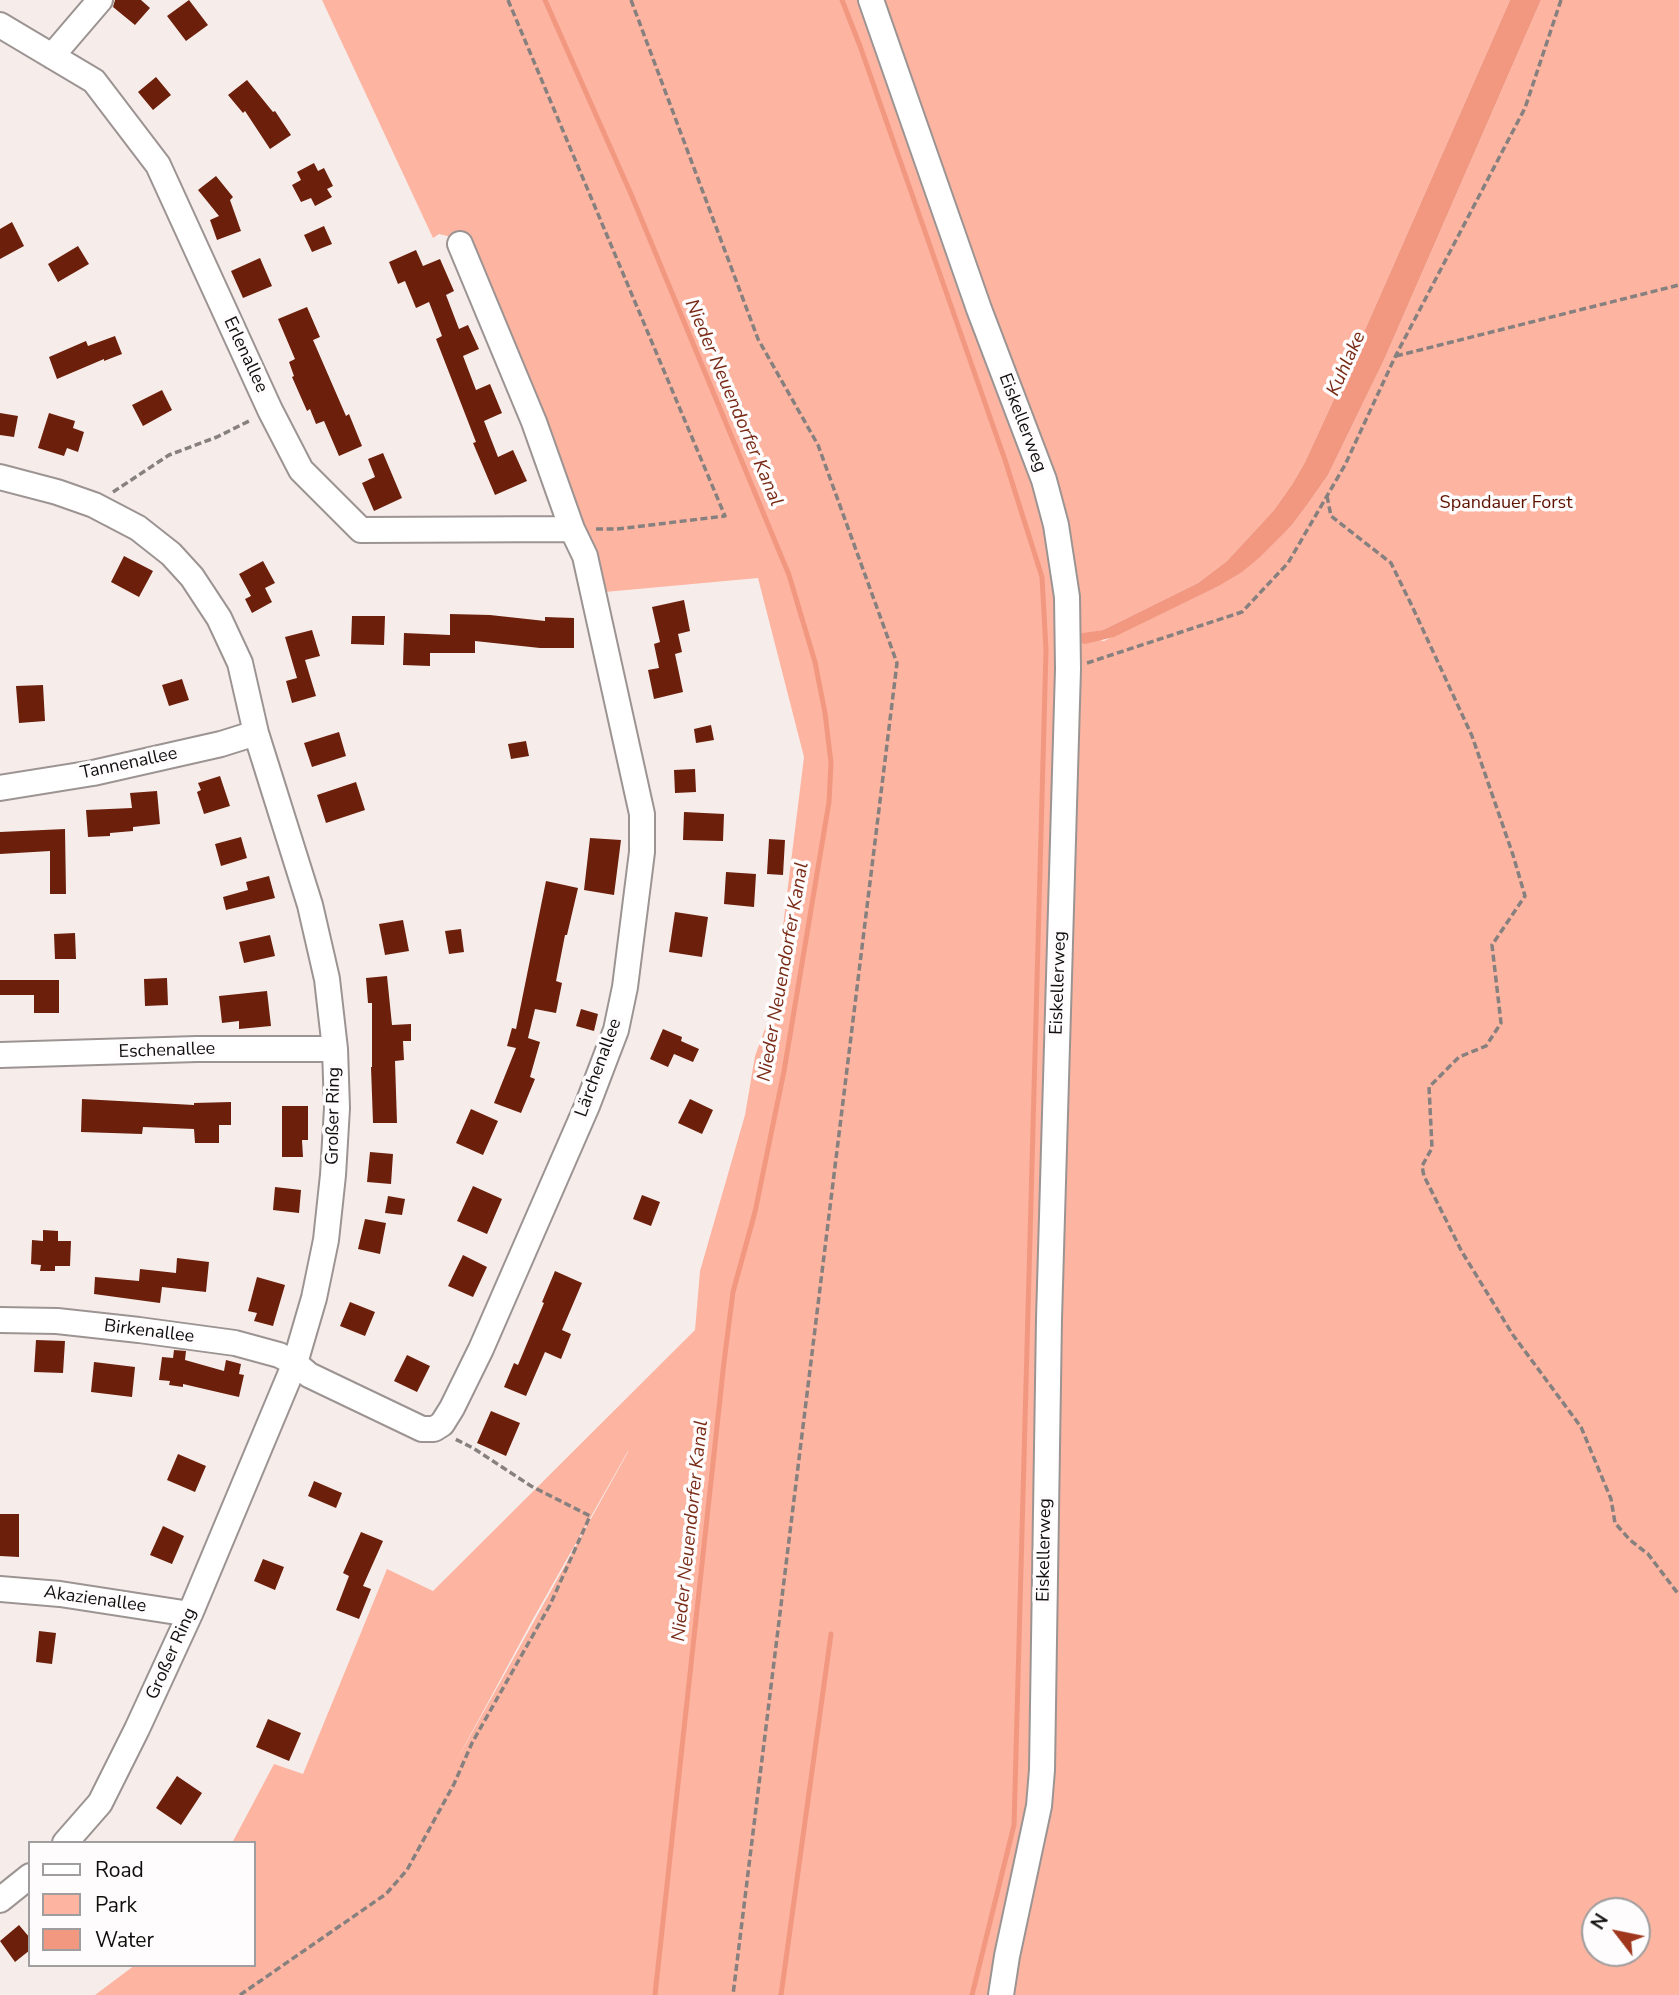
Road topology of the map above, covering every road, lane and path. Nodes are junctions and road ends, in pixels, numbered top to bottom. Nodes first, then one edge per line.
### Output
1 (100, 0) edge
2 (508, 0) edge
3 (631, 0) edge
4 (870, 0) edge
5 (1561, 0) edge
6 (0, 25) edge
7 (52, 56) junction
8 (460, 244) dead end
9 (1679, 285) edge
10 (1395, 357) junction
11 (270, 411) junction
12 (0, 477) edge
13 (1327, 496) junction
14 (94, 505) junction
15 (572, 530) junction
16 (1068, 669) junction
17 (256, 733) junction
18 (0, 788) edge
19 (335, 1049) junction
20 (0, 1055) edge
21 (0, 1320) edge
22 (295, 1363) junction
23 (434, 1429) junction
24 (0, 1589) edge
25 (1679, 1595) edge
26 (190, 1614) junction
27 (67, 1841) edge
28 (28, 1879) edge
29 (0, 1900) edge
30 (240, 1995) edge
31 (733, 1995) edge
32 (1001, 1995) edge

1 - 7 street
2 - 15 path
3 - 31 path
4 - 16 street, Eiskellerweg
5 - 10 path
6 - 7 street, Erlenallee
7 - 11 street, Erlenallee
8 - 15 street, Lärchenallee
9 - 10 path
10 - 13 path
11 - 14 path
11 - 15 street, Erlenallee
12 - 14 street, Großer Ring
13 - 16 path
13 - 25 path
14 - 17 street, Großer Ring
15 - 23 street, Lärchenallee
16 - 32 street, Eiskellerweg
17 - 18 street, Tannenallee
17 - 19 street, Großer Ring
19 - 20 street, Eschenallee
19 - 22 street, Großer Ring
21 - 22 street, Birkenallee
22 - 23 street
22 - 26 street, Großer Ring
23 - 30 path
24 - 26 street, Akazienallee
26 - 27 street, Großer Ring
28 - 29 street

